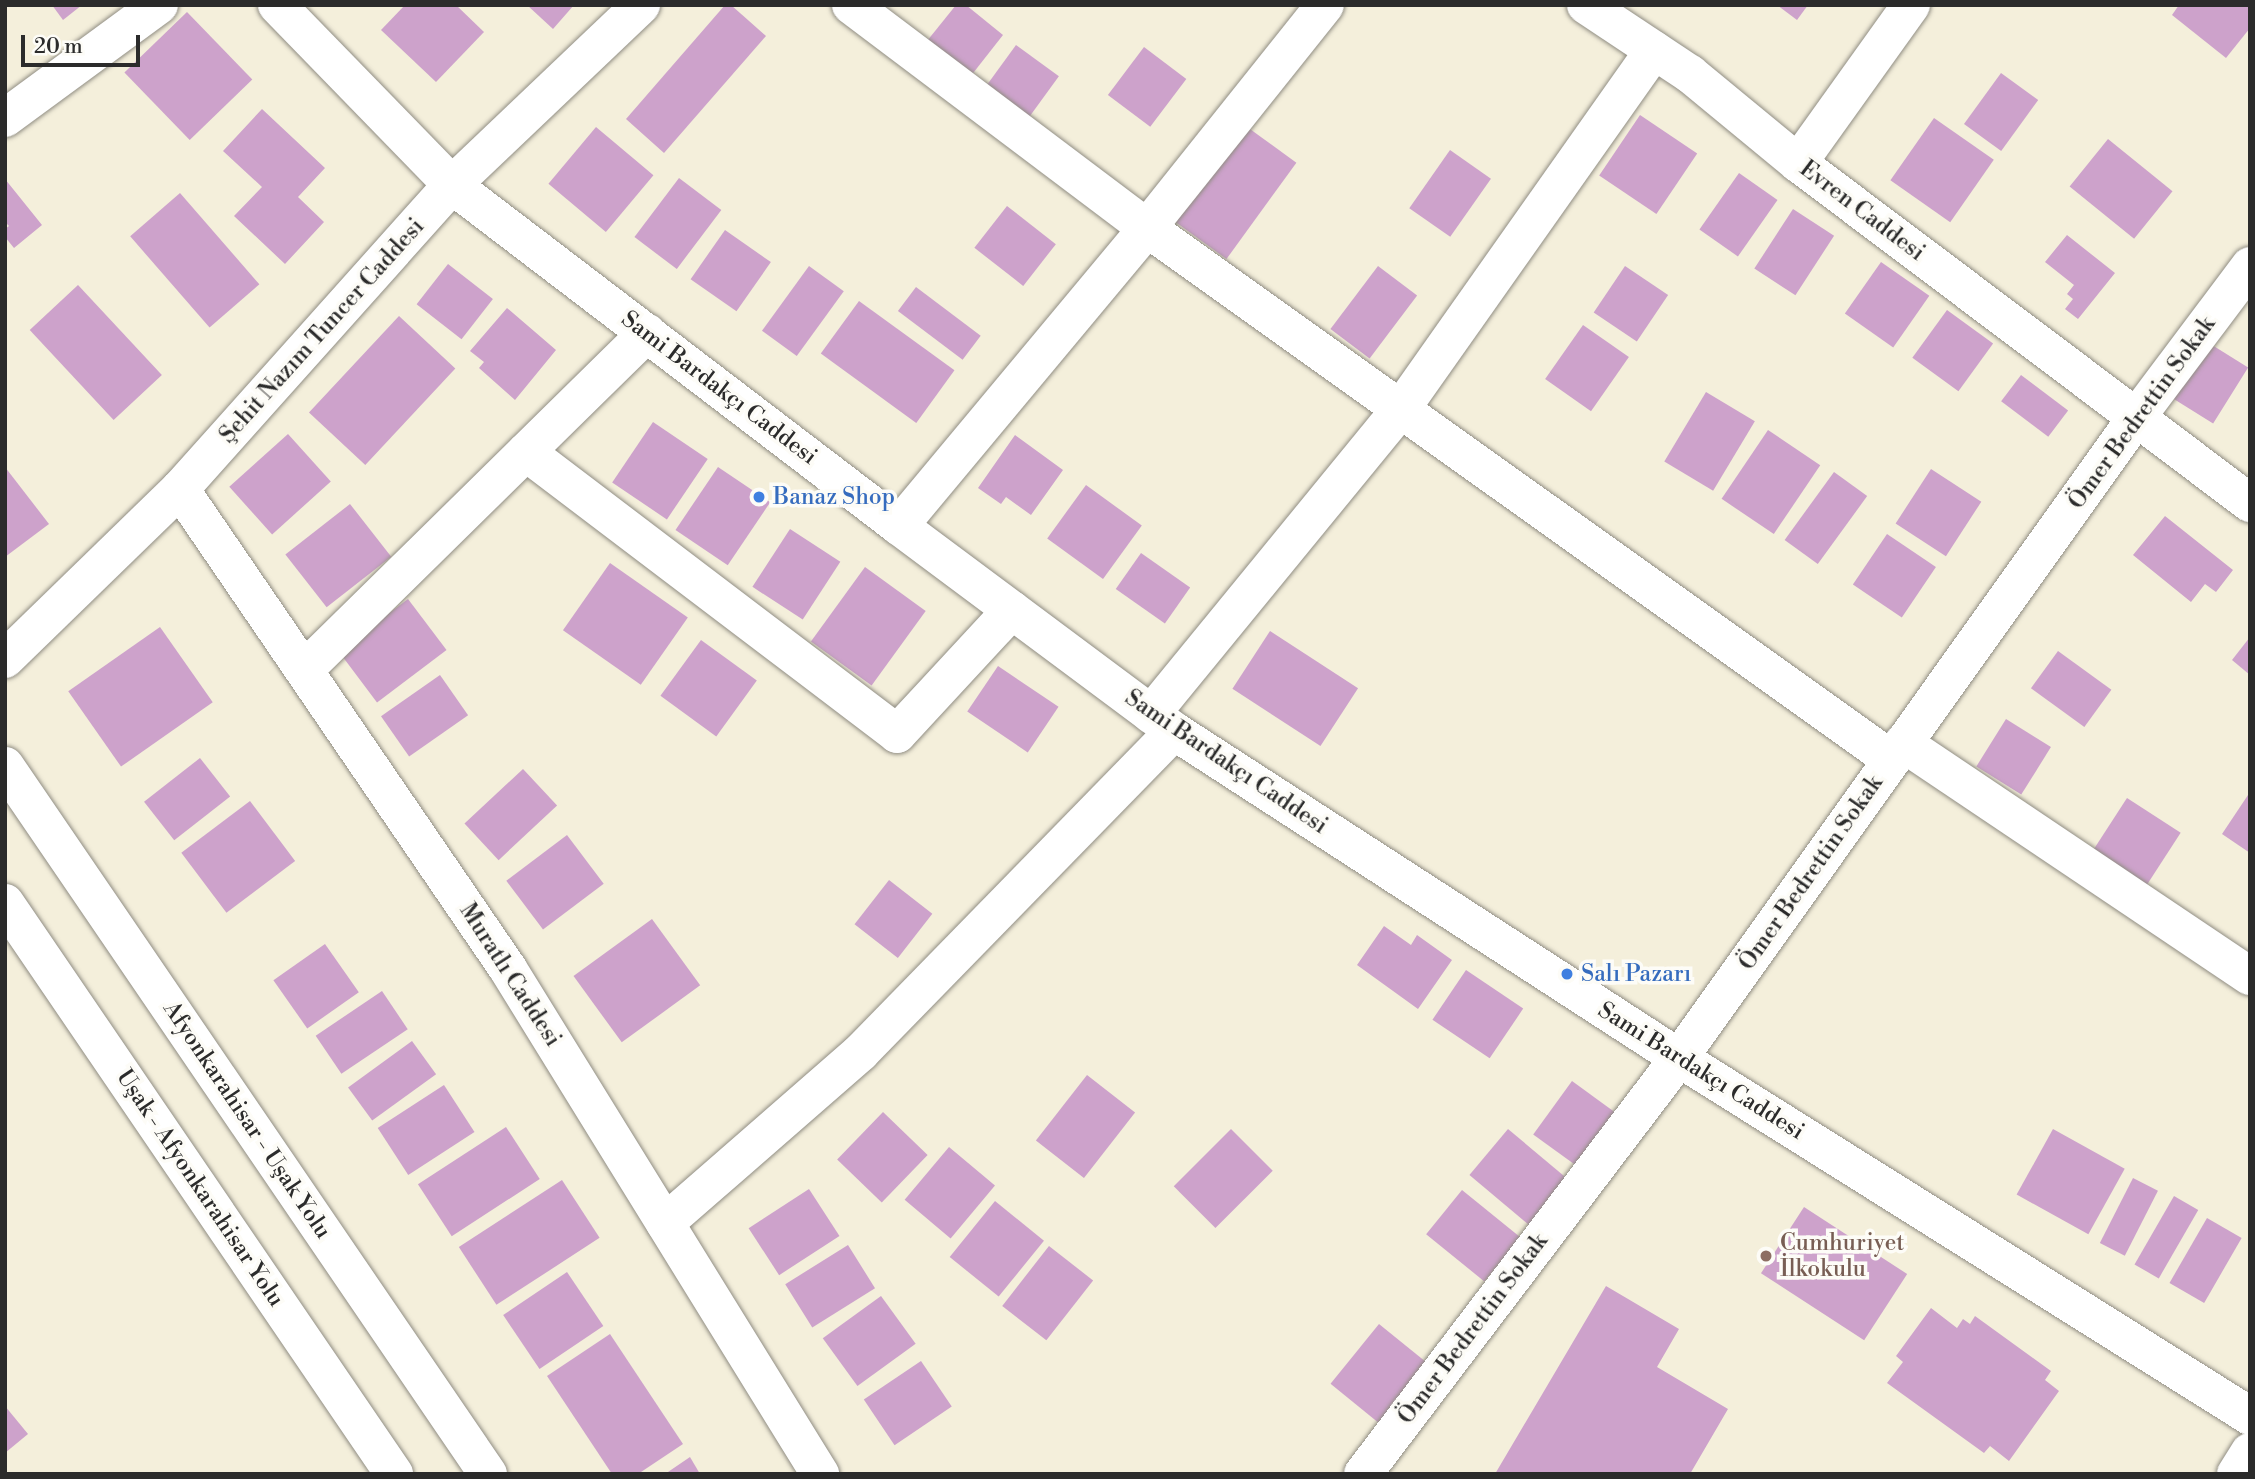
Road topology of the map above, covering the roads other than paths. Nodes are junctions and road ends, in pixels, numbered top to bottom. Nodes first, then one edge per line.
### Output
1 (159, 5) edge
2 (277, 5) edge
3 (641, 5) edge
4 (851, 5) edge
5 (1325, 5) edge
6 (1586, 5) edge
7 (1911, 5) edge
8 (1654, 50) junction
9 (5, 118) edge
10 (1798, 163) junction
11 (452, 184) junction
12 (1147, 228) junction
13 (2250, 266) edge
14 (647, 333) junction
15 (1401, 409) junction
16 (2136, 418) junction
17 (526, 453) junction
18 (180, 489) junction
19 (2250, 503) edge
20 (899, 526) junction
21 (1012, 610) junction
22 (5, 659) edge
23 (304, 670) junction
24 (1163, 723) junction
25 (1898, 752) junction
26 (5, 766) edge
27 (5, 903) edge
28 (2250, 976) edge
29 (1679, 1058) junction
30 (666, 1223) junction
31 (2250, 1416) edge
32 (2250, 1452) edge
33 (1381, 1468) edge
34 (394, 1474) edge
35 (488, 1474) edge
36 (820, 1474) edge
37 (2236, 1474) edge

1 - 9 main road
2 - 11 main road, Sami Bardakçı Caddesi
3 - 11 main road, Şehit Nazım Tuncer Caddesi
4 - 12 main road
5 - 12 main road
6 - 8 main road, Evren Caddesi
7 - 10 main road
8 - 10 main road, Evren Caddesi
8 - 15 main road
10 - 16 main road, Evren Caddesi
11 - 14 main road, Sami Bardakçı Caddesi
11 - 18 main road, Şehit Nazım Tuncer Caddesi
12 - 15 main road
12 - 20 main road
13 - 16 main road, Ömer Bedrettin Sokak
14 - 17 main road
14 - 20 main road, Sami Bardakçı Caddesi
15 - 24 main road
15 - 25 main road
16 - 19 main road, Evren Caddesi
16 - 25 main road, Ömer Bedrettin Sokak
17 - 21 main road
17 - 23 main road
18 - 22 main road, Şehit Nazım Tuncer Caddesi
18 - 23 main road, Muratlı Caddesi
20 - 21 main road, Sami Bardakçı Caddesi
21 - 24 main road, Sami Bardakçı Caddesi
23 - 30 main road, Muratlı Caddesi
24 - 29 main road, Sami Bardakçı Caddesi
24 - 30 main road
25 - 28 main road
25 - 29 main road, Ömer Bedrettin Sokak
26 - 35 main road, Afyonkarahisar - Uşak Yolu
27 - 34 main road, Uşak - Afyonkarahisar Yolu
29 - 31 main road, Sami Bardakçı Caddesi
29 - 33 main road, Ömer Bedrettin Sokak
30 - 36 main road, Muratlı Caddesi
32 - 37 main road

